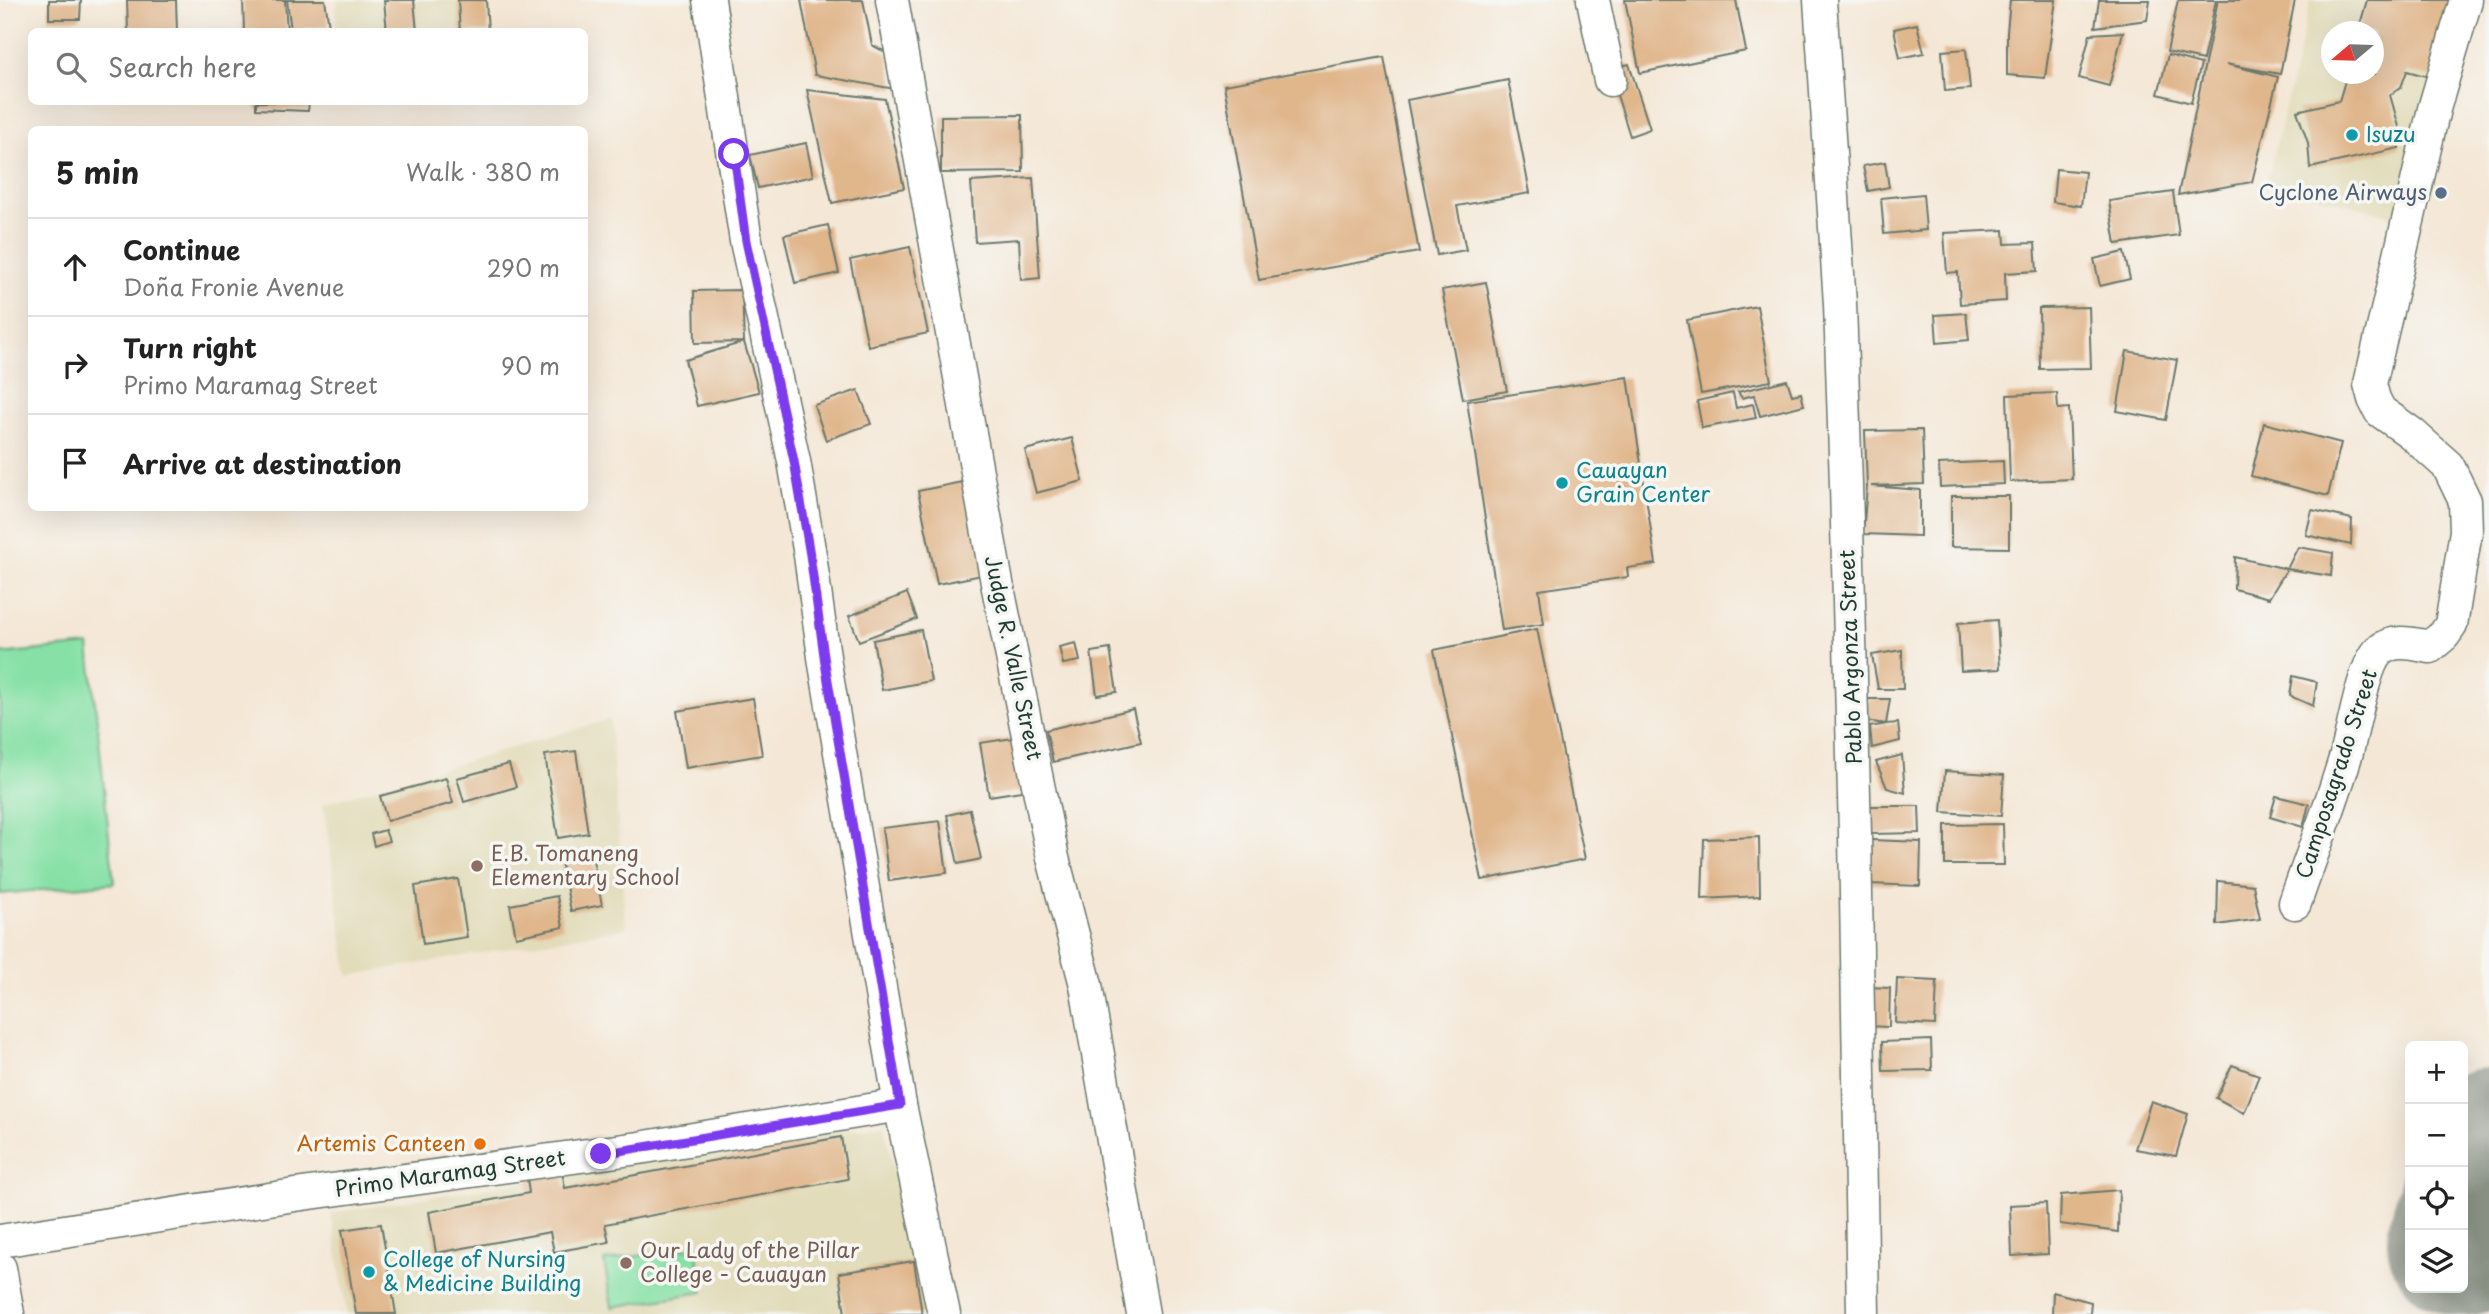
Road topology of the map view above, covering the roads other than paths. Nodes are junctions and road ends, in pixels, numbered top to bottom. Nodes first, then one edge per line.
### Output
1 (709, 0) edge
2 (892, 0) edge
3 (1593, 0) edge
4 (1820, 0) edge
5 (2466, 0) edge
6 (1609, 80) dead end
7 (2295, 903) dead end
8 (900, 1105) junction
9 (0, 1241) edge
10 (0, 1268) edge
11 (8, 1314) edge
12 (944, 1314) edge
13 (1143, 1314) edge
14 (1863, 1314) edge

1 - 8 street
2 - 13 street, Judge R. Valle Street
3 - 6 street
4 - 14 street, Pablo Argonza Street
5 - 7 street, Camposagrado Street
8 - 9 street, Primo Maramag Street
8 - 12 street
10 - 11 street

